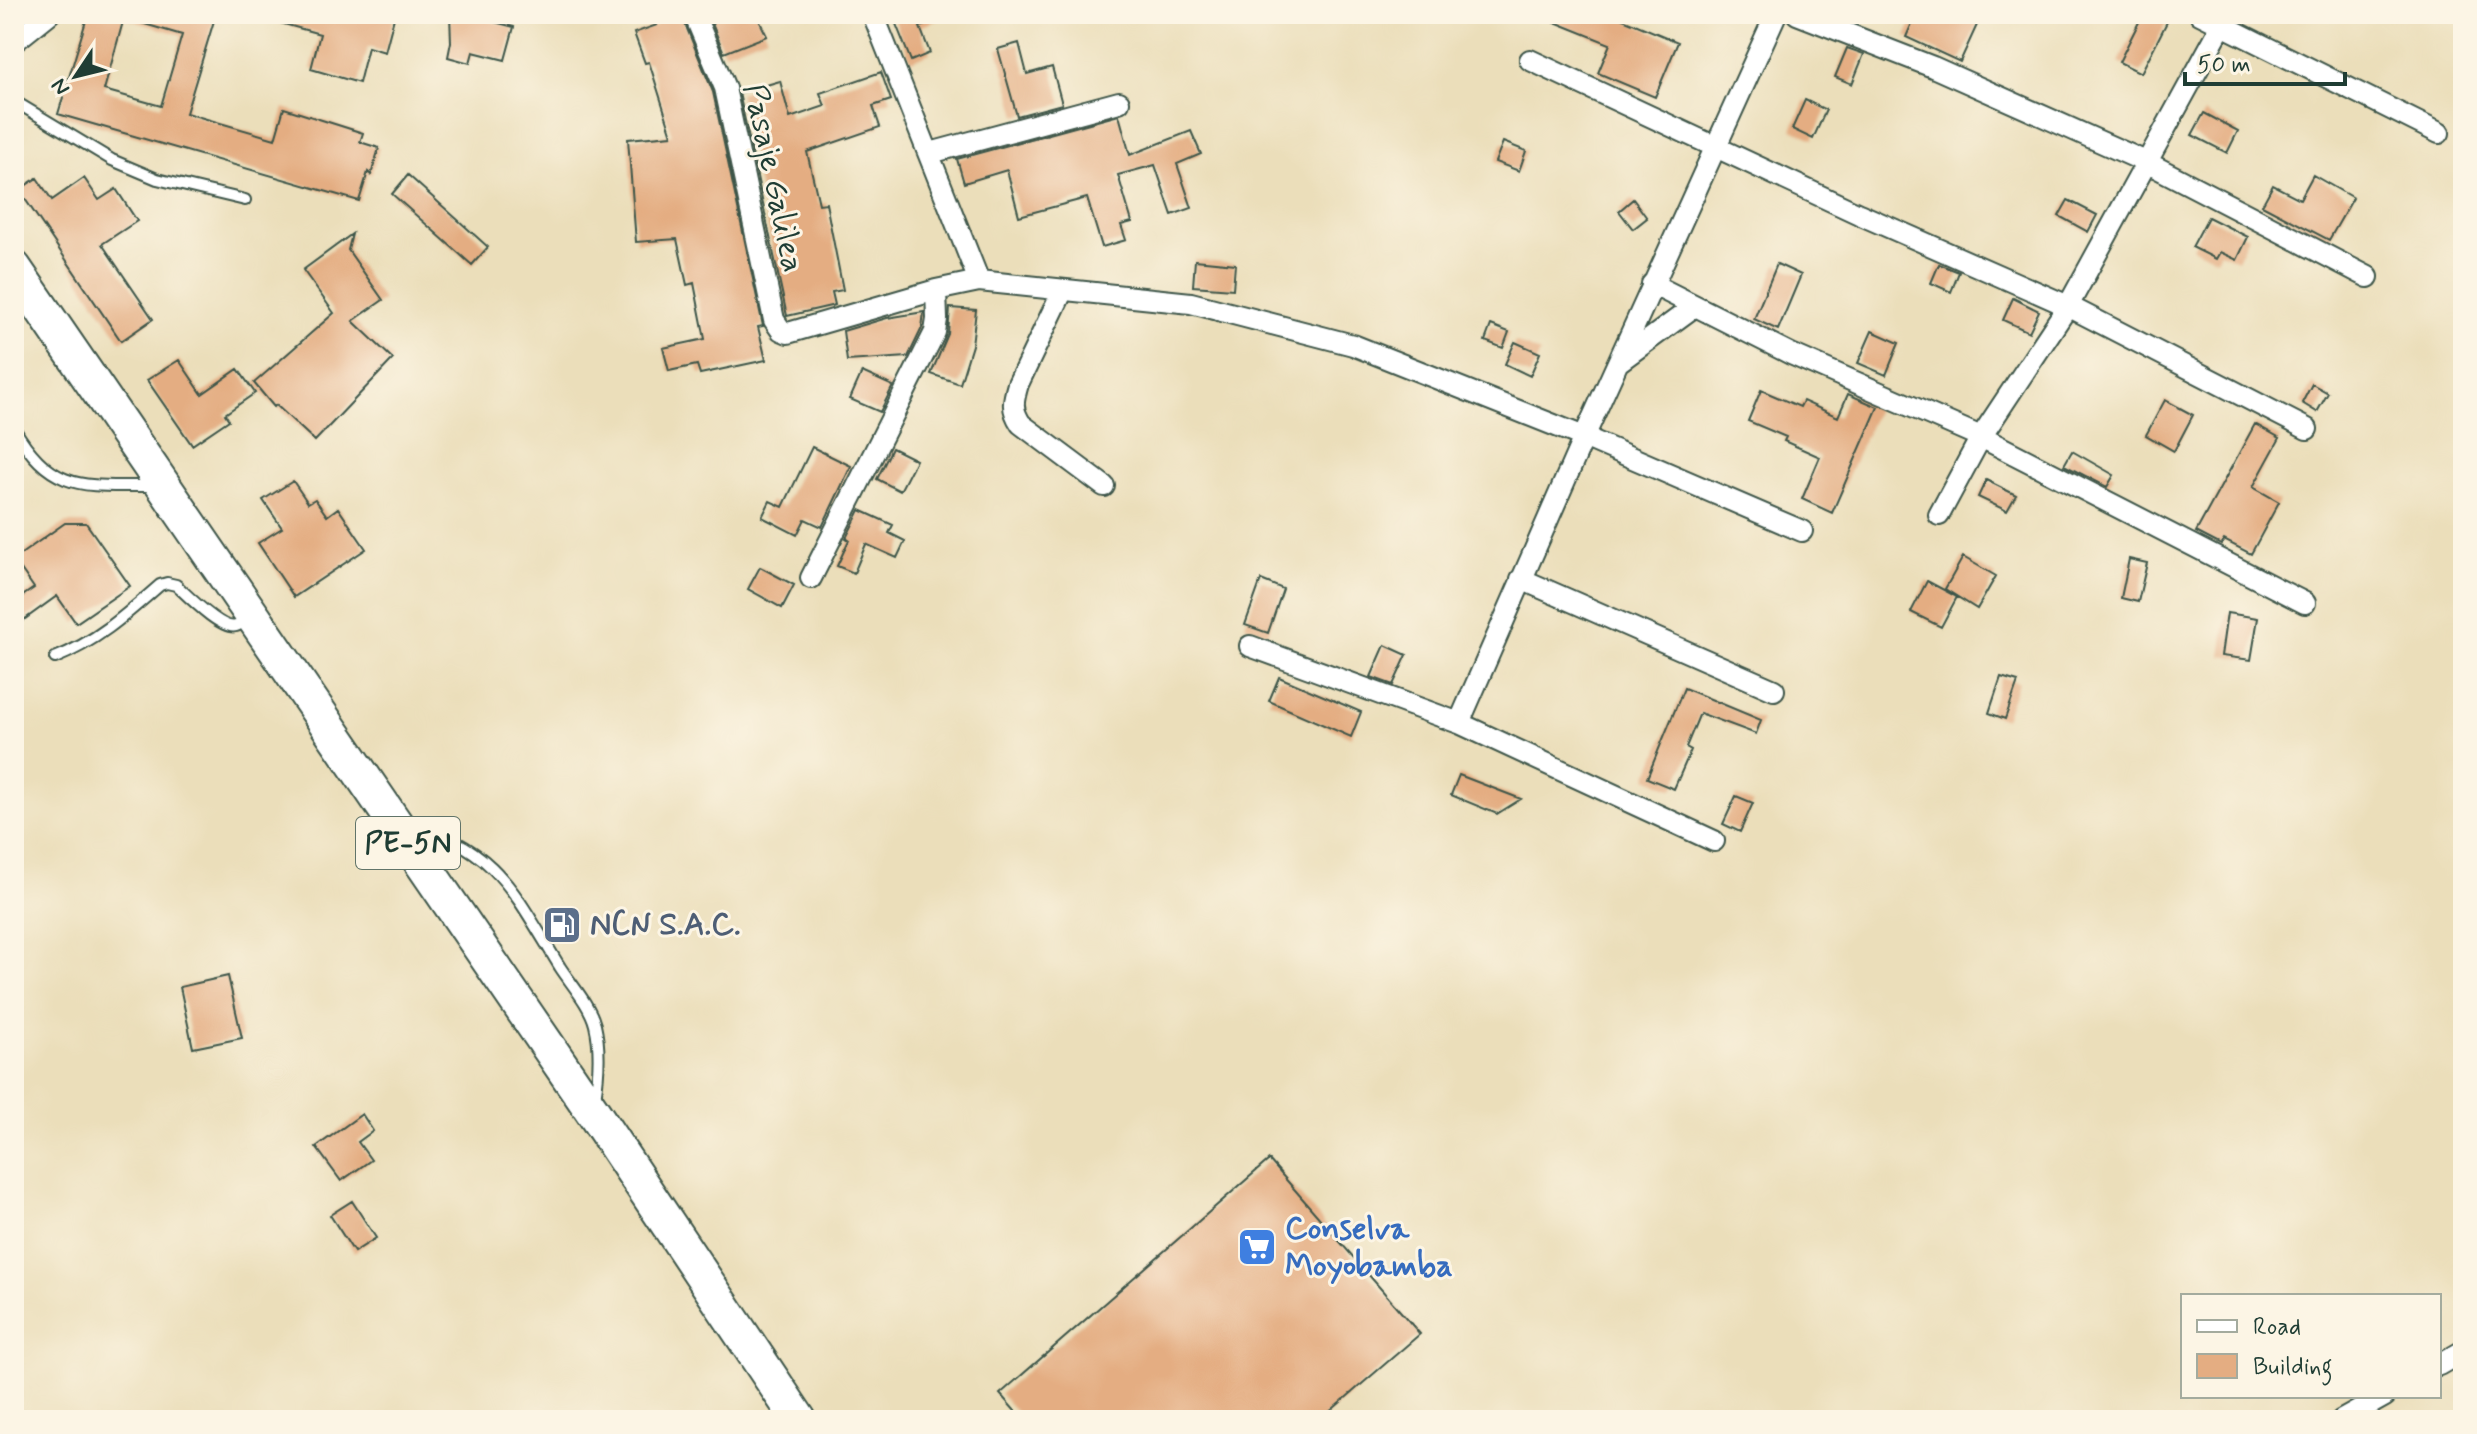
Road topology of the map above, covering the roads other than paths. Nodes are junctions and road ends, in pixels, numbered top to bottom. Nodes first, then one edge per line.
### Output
1 (49, 14) edge
2 (694, 14) edge
3 (873, 14) edge
4 (1776, 14) edge
5 (1797, 14) edge
6 (2200, 14) edge
7 (2225, 19) edge
8 (14, 42) edge
9 (1530, 60) dead end
10 (14, 101) edge
11 (1119, 102) dead end
12 (2439, 133) dead end
13 (1714, 146) junction
14 (930, 153) junction
15 (2148, 163) junction
16 (245, 200) dead end
17 (14, 268) edge
18 (2368, 277) dead end
19 (979, 281) junction
20 (1652, 284) junction
21 (936, 290) junction
22 (1063, 290) junction
23 (1695, 306) junction
24 (2068, 306) junction
25 (1616, 363) junction
26 (14, 428) edge
27 (2307, 429) dead end
28 (1584, 437) junction
29 (1981, 437) junction
30 (164, 486) junction
31 (1104, 486) dead end
32 (1939, 515) dead end
33 (1802, 531) dead end
34 (811, 578) dead end
35 (1521, 579) junction
36 (2305, 603) dead end
37 (252, 615) junction
38 (1250, 646) dead end
39 (55, 658) dead end
40 (1774, 690) dead end
41 (1459, 723) junction
42 (392, 819) junction
43 (1714, 841) dead end
44 (593, 1112) junction
45 (2463, 1351) edge
46 (2441, 1364) edge
47 (2381, 1398) edge
48 (799, 1420) edge
49 (2342, 1420) edge

1 - 8 street
2 - 21 street, Pasaje Galilea
3 - 14 street
4 - 13 street
5 - 15 street
6 - 7 street
7 - 12 street
7 - 15 street
9 - 13 street
10 - 16 lane
11 - 14 street
13 - 20 street
13 - 24 street
14 - 19 street
15 - 18 street
15 - 24 street
17 - 30 highway, PE-5N
19 - 21 street
19 - 22 street
20 - 23 street
20 - 25 street
21 - 34 street
22 - 28 street
22 - 31 street
23 - 25 street
23 - 29 street
24 - 27 street
24 - 29 street
25 - 28 street
26 - 30 lane
28 - 33 street
28 - 35 street
29 - 32 street
29 - 36 street
30 - 37 highway, PE-5N
35 - 40 street
35 - 41 street
37 - 39 lane
37 - 42 highway, PE-5N
38 - 41 street
41 - 43 street
42 - 44 highway, PE-5N
42 - 44 lane
44 - 48 highway, PE-5N
45 - 46 street
47 - 49 street

